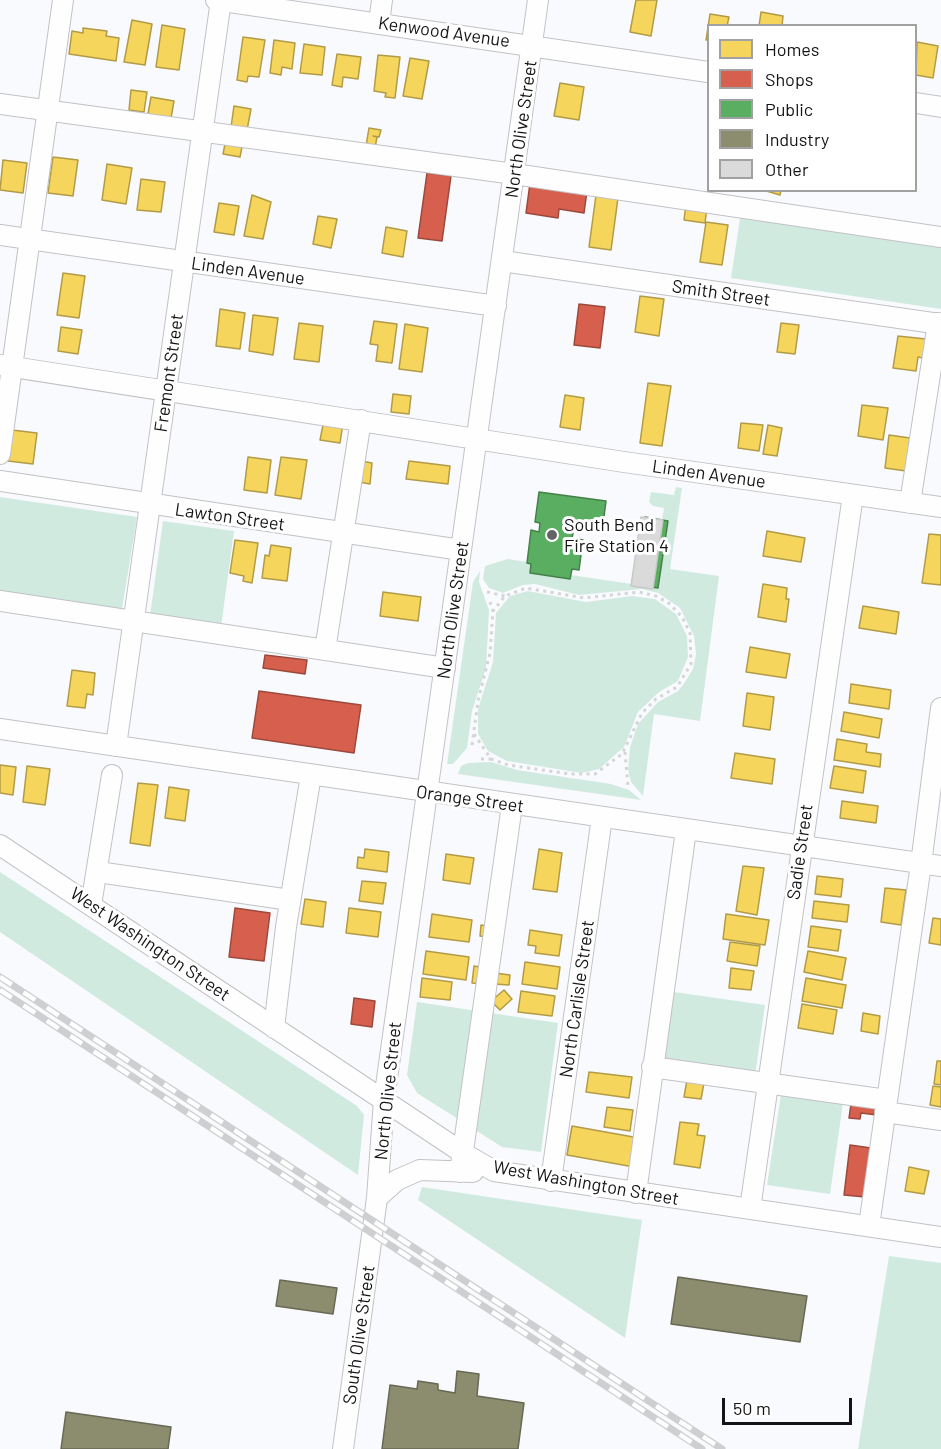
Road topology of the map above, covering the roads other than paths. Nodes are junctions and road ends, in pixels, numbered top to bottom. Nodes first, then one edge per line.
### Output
1 (63, 0) edge
2 (216, 0) edge
3 (221, 0) edge
4 (382, 0) edge
5 (538, 0) edge
6 (379, 23) junction
7 (532, 45) junction
8 (707, 72) edge
9 (917, 103) edge
10 (0, 104) edge
11 (941, 107) edge
12 (50, 111) junction
13 (204, 132) junction
14 (514, 174) junction
15 (0, 235) edge
16 (941, 237) edge
17 (30, 239) junction
18 (502, 261) junction
19 (184, 262) junction
20 (496, 306) junction
21 (940, 324) edge
22 (6, 366) edge
23 (168, 391) junction
24 (361, 420) junction
25 (477, 438) junction
26 (0, 454) edge
27 (0, 481) edge
28 (853, 495) junction
29 (910, 503) junction
30 (150, 505) junction
31 (941, 507) edge
32 (343, 533) junction
33 (461, 550) junction
34 (0, 601) edge
35 (135, 620) junction
36 (325, 650) junction
37 (445, 668) junction
38 (941, 708) edge
39 (0, 729) edge
40 (116, 746) junction
41 (112, 775) dead end
42 (310, 775) junction
43 (427, 792) junction
44 (512, 805) junction
45 (602, 818) junction
46 (686, 830) junction
47 (0, 845) edge
48 (801, 846) junction
49 (931, 865) edge
50 (98, 872) junction
51 (290, 900) junction
52 (91, 905) junction
53 (274, 1028) junction
54 (652, 1066) junction
55 (768, 1083) junction
56 (384, 1100) junction
57 (886, 1106) junction
58 (941, 1120) edge
59 (461, 1163) junction
60 (551, 1180) junction
61 (636, 1193) junction
62 (377, 1198) junction
63 (750, 1209) junction
64 (374, 1220) joint
65 (869, 1227) junction
66 (941, 1237) edge
67 (343, 1449) edge

1 - 12 street
2 - 3 street, Kenwood Avenue
3 - 6 street, Kenwood Avenue
3 - 13 street, Fremont Street
4 - 6 street
5 - 7 street, North Olive Street
6 - 7 street, Kenwood Avenue
7 - 8 street, Kenwood Avenue
7 - 14 street, North Olive Street
9 - 11 street
10 - 12 street
12 - 13 street
12 - 17 street
13 - 14 street
13 - 19 street, Fremont Street
14 - 16 street
14 - 18 street, North Olive Street
15 - 17 street, Linden Avenue
17 - 19 street, Linden Avenue
17 - 22 street
18 - 20 street, North Olive Street
18 - 21 street, Smith Street
19 - 20 street, Linden Avenue
19 - 23 street, Fremont Street
20 - 25 street, North Olive Street
21 - 29 street
22 - 23 street, Linden Avenue
22 - 26 street
23 - 24 street, Linden Avenue
23 - 30 street, Fremont Street
24 - 25 street, Linden Avenue
24 - 32 street
25 - 28 street, Linden Avenue
25 - 33 street, North Olive Street
27 - 30 street, Lawton Street
28 - 29 street, Linden Avenue
28 - 48 street, Sadie Street
29 - 31 street, Linden Avenue
30 - 32 street, Lawton Street
30 - 35 street, Fremont Street
32 - 33 street, Lawton Street
32 - 36 street
33 - 37 street, North Olive Street
34 - 35 street
35 - 36 street
35 - 40 street, Fremont Street
36 - 37 street
37 - 43 street, North Olive Street
38 - 49 street
39 - 40 street, Orange Street
40 - 42 street, Orange Street
41 - 50 street
42 - 43 street, Orange Street
42 - 51 street
43 - 44 street, Orange Street
43 - 56 street, North Olive Street
44 - 45 street, Orange Street
44 - 59 street
45 - 46 street, Orange Street
45 - 60 street, North Carlisle Street
46 - 48 street, Orange Street
46 - 54 street
47 - 52 street, West Washington Street
48 - 49 street, Orange Street
48 - 55 street, Sadie Street
49 - 57 street
50 - 51 street
50 - 52 street
51 - 53 street
52 - 53 street, West Washington Street
53 - 56 street, West Washington Street
54 - 55 street
54 - 61 street
55 - 57 street
55 - 63 street, Sadie Street
56 - 59 street, West Washington Street
56 - 62 street, North Olive Street
57 - 58 street
57 - 65 street
59 - 60 street, West Washington Street
59 - 62 street, West Washington Street
60 - 61 street, West Washington Street
61 - 63 street, West Washington Street
62 - 64 street, North Olive Street
63 - 65 street, West Washington Street
64 - 67 street, South Olive Street
65 - 66 street, West Washington Street

